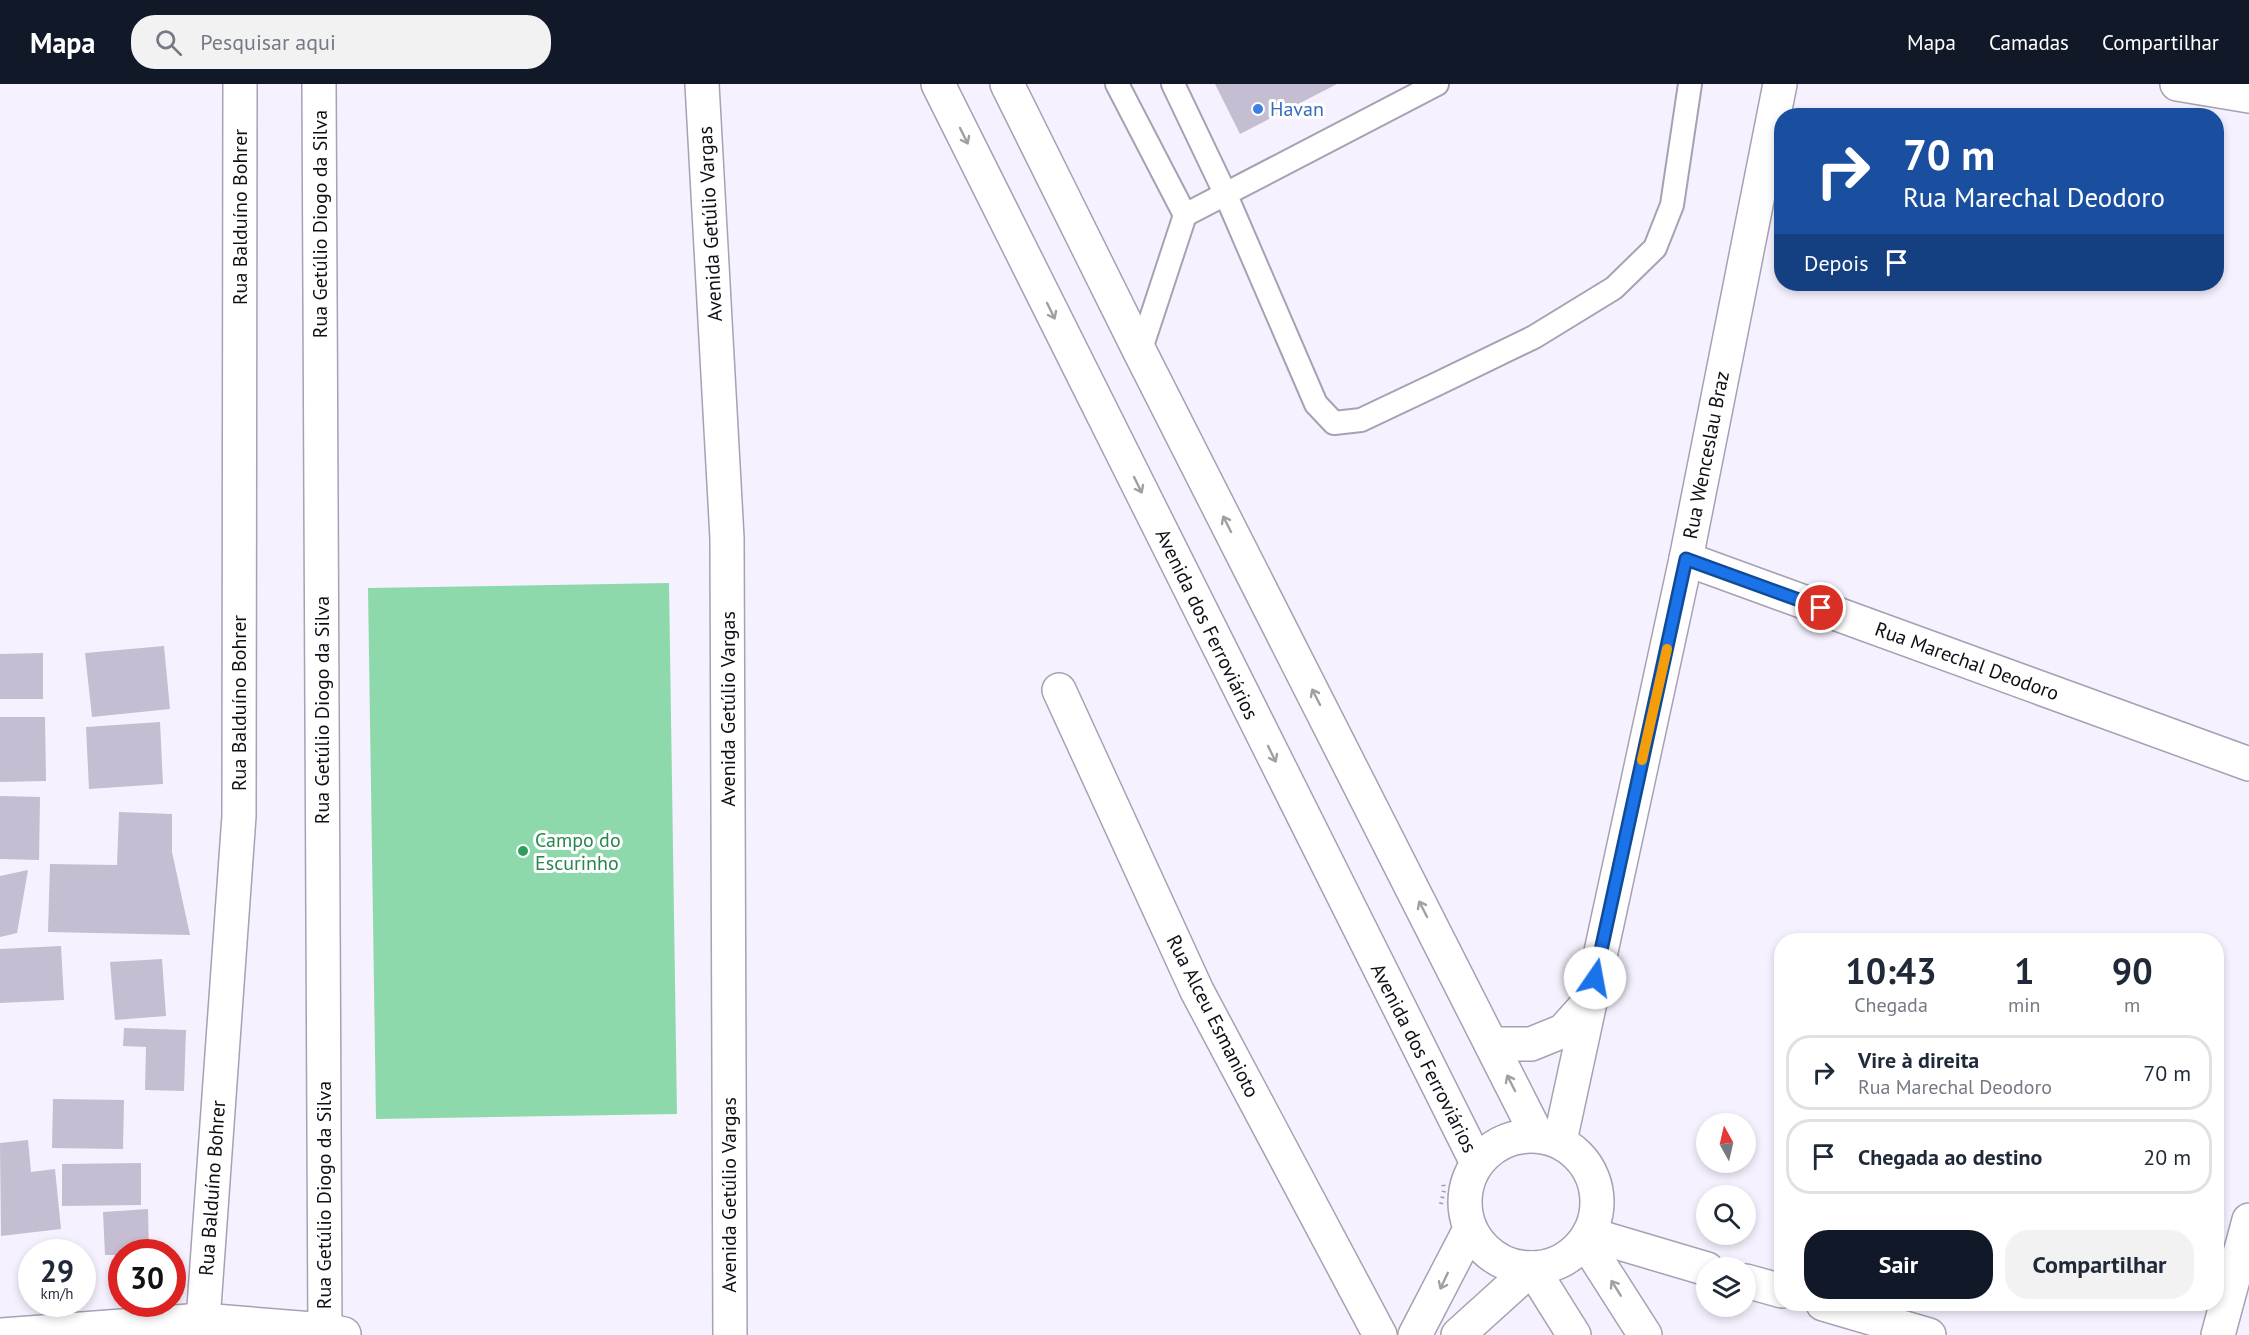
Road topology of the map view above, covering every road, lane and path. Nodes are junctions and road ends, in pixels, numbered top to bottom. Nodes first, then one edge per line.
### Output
1 (240, 84) edge
2 (319, 84) edge
3 (702, 84) edge
4 (938, 84) edge
5 (1007, 84) edge
6 (1117, 84) edge
7 (1173, 84) edge
8 (1437, 84) edge
9 (1690, 84) edge
10 (1780, 84) edge
11 (2176, 84) edge
12 (2249, 96) edge
13 (1775, 108) edge
14 (1774, 114) edge
15 (1225, 194) junction
16 (1185, 215) junction
17 (1140, 352) junction
18 (1686, 559) junction
19 (1059, 690) dead end
20 (2249, 764) edge
21 (1590, 1001) junction
22 (1491, 1044) junction
23 (1549, 1138) junction
24 (1476, 1163) junction
25 (2249, 1220) edge
26 (1470, 1229) junction
27 (1587, 1238) junction
28 (1696, 1266) edge
29 (1532, 1268) junction
30 (1756, 1284) edge
31 (1774, 1290) edge
32 (1847, 1311) edge
33 (202, 1327) edge
34 (332, 1333) edge
35 (2, 1335) edge
36 (730, 1335) edge
37 (1380, 1335) edge
38 (1415, 1335) edge
39 (1458, 1335) edge
40 (1574, 1335) edge
41 (1645, 1335) edge
42 (1929, 1335) edge
43 (2218, 1335) edge

1 - 33 street, Rua Balduíno Bohrer
2 - 34 street, Rua Getúlio Diogo da Silva
3 - 36 street, Avenida Getúlio Vargas
4 -> 24 street, Avenida dos Ferroviários
5 - 17 street
6 - 16 lane
7 - 15 lane
8 - 15 lane
9 - 15 lane
10 - 13 street, Rua Wenceslau Braz
11 - 12 street
14 - 18 street, Rua Wenceslau Braz
15 - 16 lane
16 - 17 lane
22 -> 17 street
18 - 20 street, Rua Marechal Deodoro
18 - 21 street, Rua Wenceslau Braz
19 - 37 street, Rua Alceu Esmanioto
21 - 22 street, Rua Wenceslau Braz
21 - 23 street, Rua Wenceslau Braz
23 -> 22 street
23 - 24 street
23 - 27 street
24 - 26 street
25 - 43 street
26 - 29 street
26 -> 38 street
27 - 28 street
27 - 29 street
41 -> 27 street
29 - 39 street
29 - 40 street
30 - 31 street
32 - 42 street
33 - 34 street
33 - 35 street

